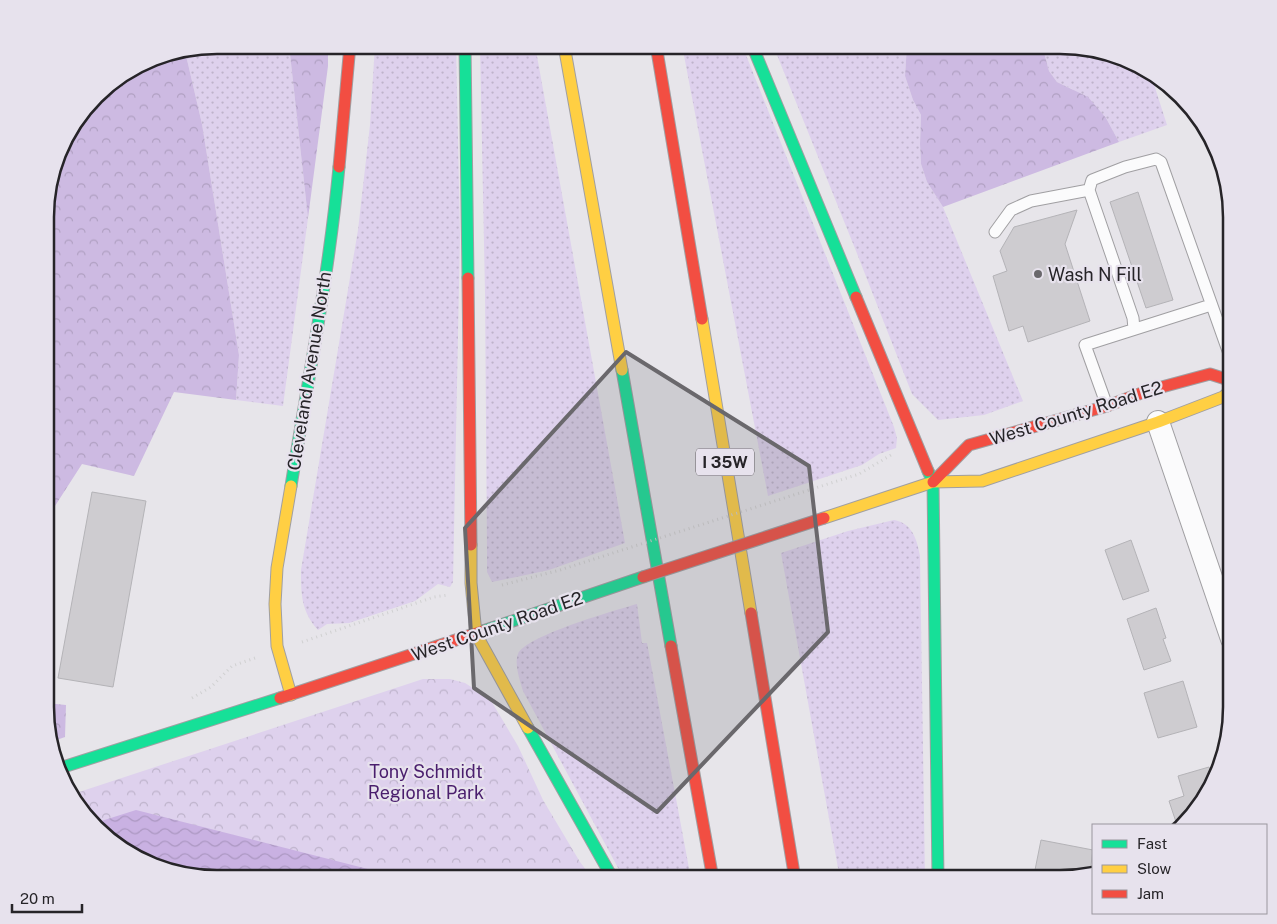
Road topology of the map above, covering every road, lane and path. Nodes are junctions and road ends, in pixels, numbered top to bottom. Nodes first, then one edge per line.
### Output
1 (349, 54) edge
2 (465, 54) edge
3 (566, 54) edge
4 (658, 54) edge
5 (756, 54) edge
6 (1089, 190) junction
7 (995, 232) dead end
8 (1212, 305) junction
9 (1134, 329) junction
10 (1223, 336) edge
11 (1223, 378) edge
12 (1223, 397) edge
13 (1106, 406) junction
14 (1158, 422) junction
15 (891, 455) dead end
16 (933, 482) junction
17 (502, 584) dead end
18 (434, 597) dead end
19 (1223, 613) edge
20 (329, 633) dead end
21 (476, 634) junction
22 (291, 695) junction
23 (65, 766) edge
24 (607, 870) edge
25 (711, 870) edge
26 (794, 870) edge
27 (938, 870) edge

1 - 22 main road, Cleveland Avenue North
2 - 21 main road
3 - 25 main road
4 - 26 main road, I 35W
5 - 16 main road
6 - 7 lane
6 - 8 lane
6 - 9 lane
8 - 9 lane
8 - 10 lane
9 - 13 lane
11 - 13 main road, West County Road E2
12 - 14 main road, West County Road E2
13 - 16 main road, West County Road E2
14 - 16 main road, West County Road E2
14 - 19 street
15 - 17 path, bridge
16 - 21 main road, West County Road E2, bridge
16 - 27 main road
18 - 20 path
21 - 22 main road, West County Road E2
21 - 24 main road
22 - 23 main road, West County Road E2

